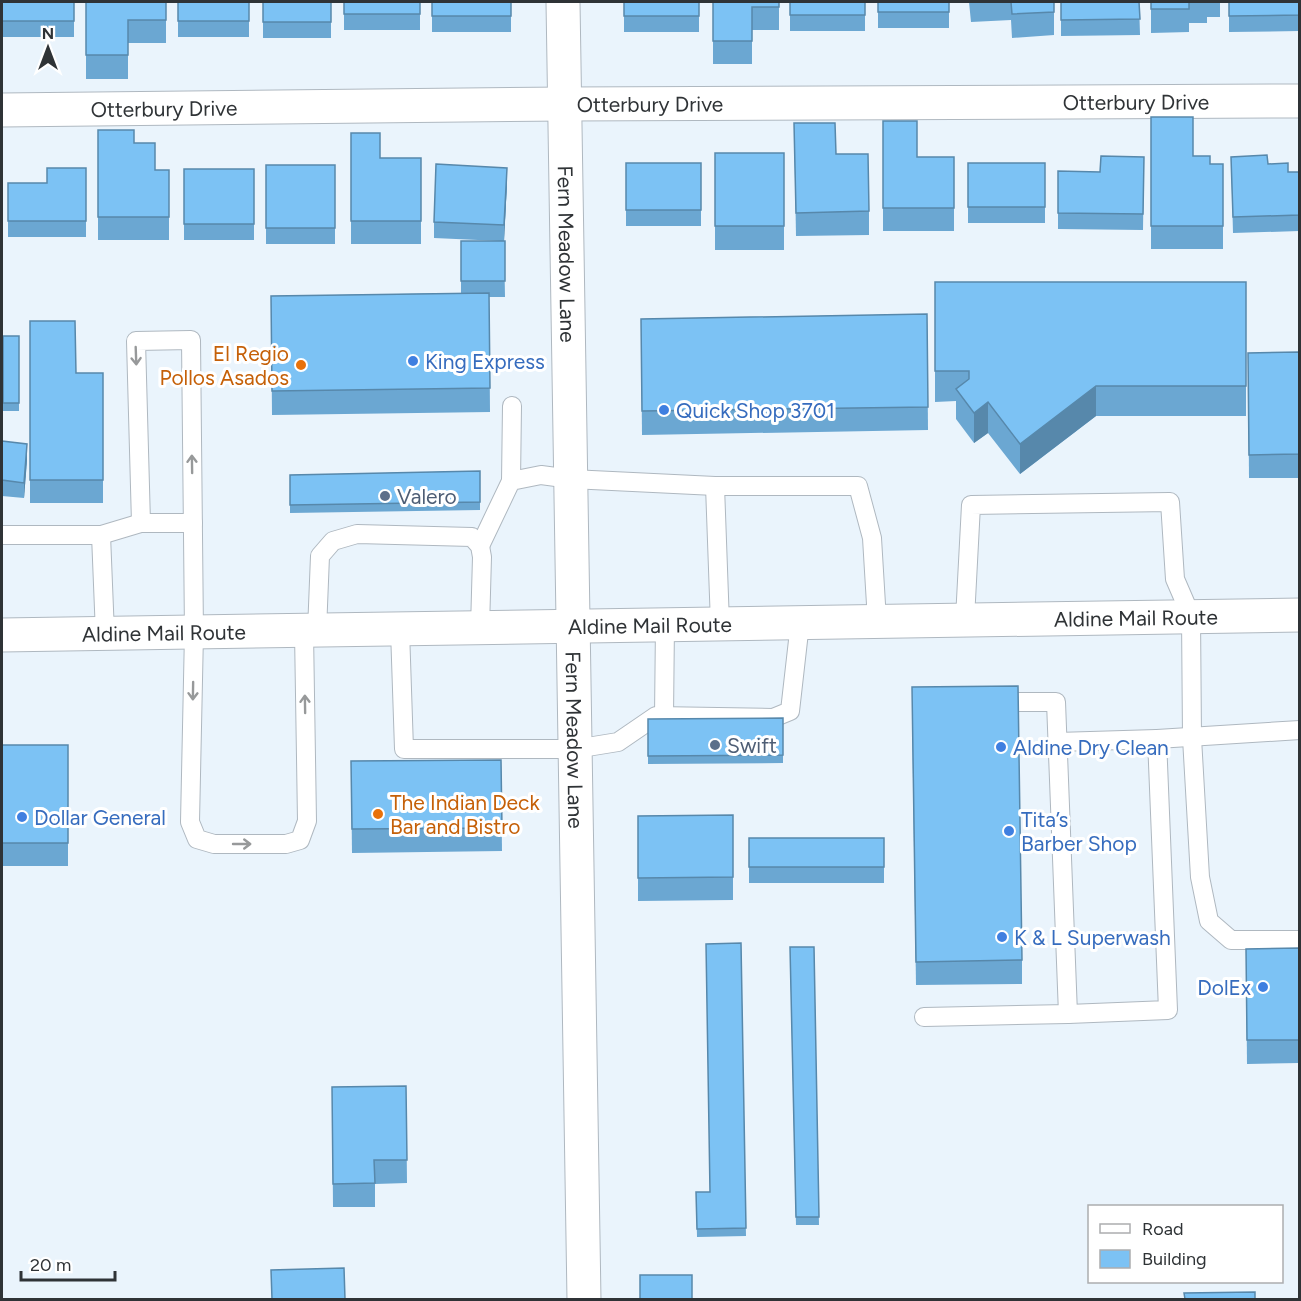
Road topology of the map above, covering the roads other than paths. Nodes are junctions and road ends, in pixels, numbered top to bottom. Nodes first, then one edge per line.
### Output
1 (563, 2) edge
2 (1299, 101) edge
3 (565, 104) junction
4 (2, 110) edge
5 (512, 406) dead end
6 (571, 479) junction
7 (512, 481) junction
8 (715, 486) junction
9 (141, 523) junction
10 (193, 523) junction
11 (2, 535) edge
12 (101, 535) junction
13 (480, 546) junction
14 (1299, 615) edge
15 (1191, 616) junction
16 (965, 619) junction
17 (877, 621) junction
18 (800, 622) junction
19 (665, 624) junction
20 (720, 624) junction
21 (573, 626) junction
22 (480, 628) junction
23 (400, 630) junction
24 (311, 631) junction
25 (194, 633) junction
26 (105, 634) junction
27 (2, 635) edge
28 (974, 702) edge
29 (664, 716) junction
30 (1299, 730) edge
31 (1192, 738) junction
32 (1156, 739) junction
33 (1057, 742) junction
34 (575, 749) junction
35 (1299, 940) edge
36 (1068, 1014) junction
37 (924, 1017) dead end
38 (584, 1299) edge

1 - 3 street, Fern Meadow Lane
2 - 3 street, Otterbury Drive
3 - 4 street, Otterbury Drive
3 - 6 street, Fern Meadow Lane
5 - 7 lane
6 - 7 lane
6 - 8 lane
6 - 21 street, Fern Meadow Lane
7 - 13 lane
8 - 17 lane
8 - 20 lane
9 - 10 lane
10 -> 9 lane
9 - 12 lane
10 - 25 lane
11 - 12 lane
12 - 26 lane
13 - 22 lane
13 - 24 lane
14 - 15 street, Aldine Mail Route
15 - 16 street, Aldine Mail Route
15 - 16 lane
15 - 31 lane
16 - 17 street, Aldine Mail Route
17 - 18 street, Aldine Mail Route
18 - 20 street, Aldine Mail Route
18 - 29 lane
19 - 20 street, Aldine Mail Route
19 - 21 street, Aldine Mail Route
19 - 29 lane
21 - 22 street, Aldine Mail Route
21 - 34 street, Fern Meadow Lane
22 - 23 street, Aldine Mail Route
23 - 24 street, Aldine Mail Route
23 - 34 lane
24 - 25 street, Aldine Mail Route
25 -> 24 lane
25 - 26 street, Aldine Mail Route
26 - 27 street, Aldine Mail Route
28 - 33 lane
29 - 34 lane
30 - 31 lane
31 - 32 lane
31 - 35 lane
32 - 33 lane
32 - 36 lane
33 - 36 lane
34 - 38 street, Fern Meadow Lane
36 - 37 lane

